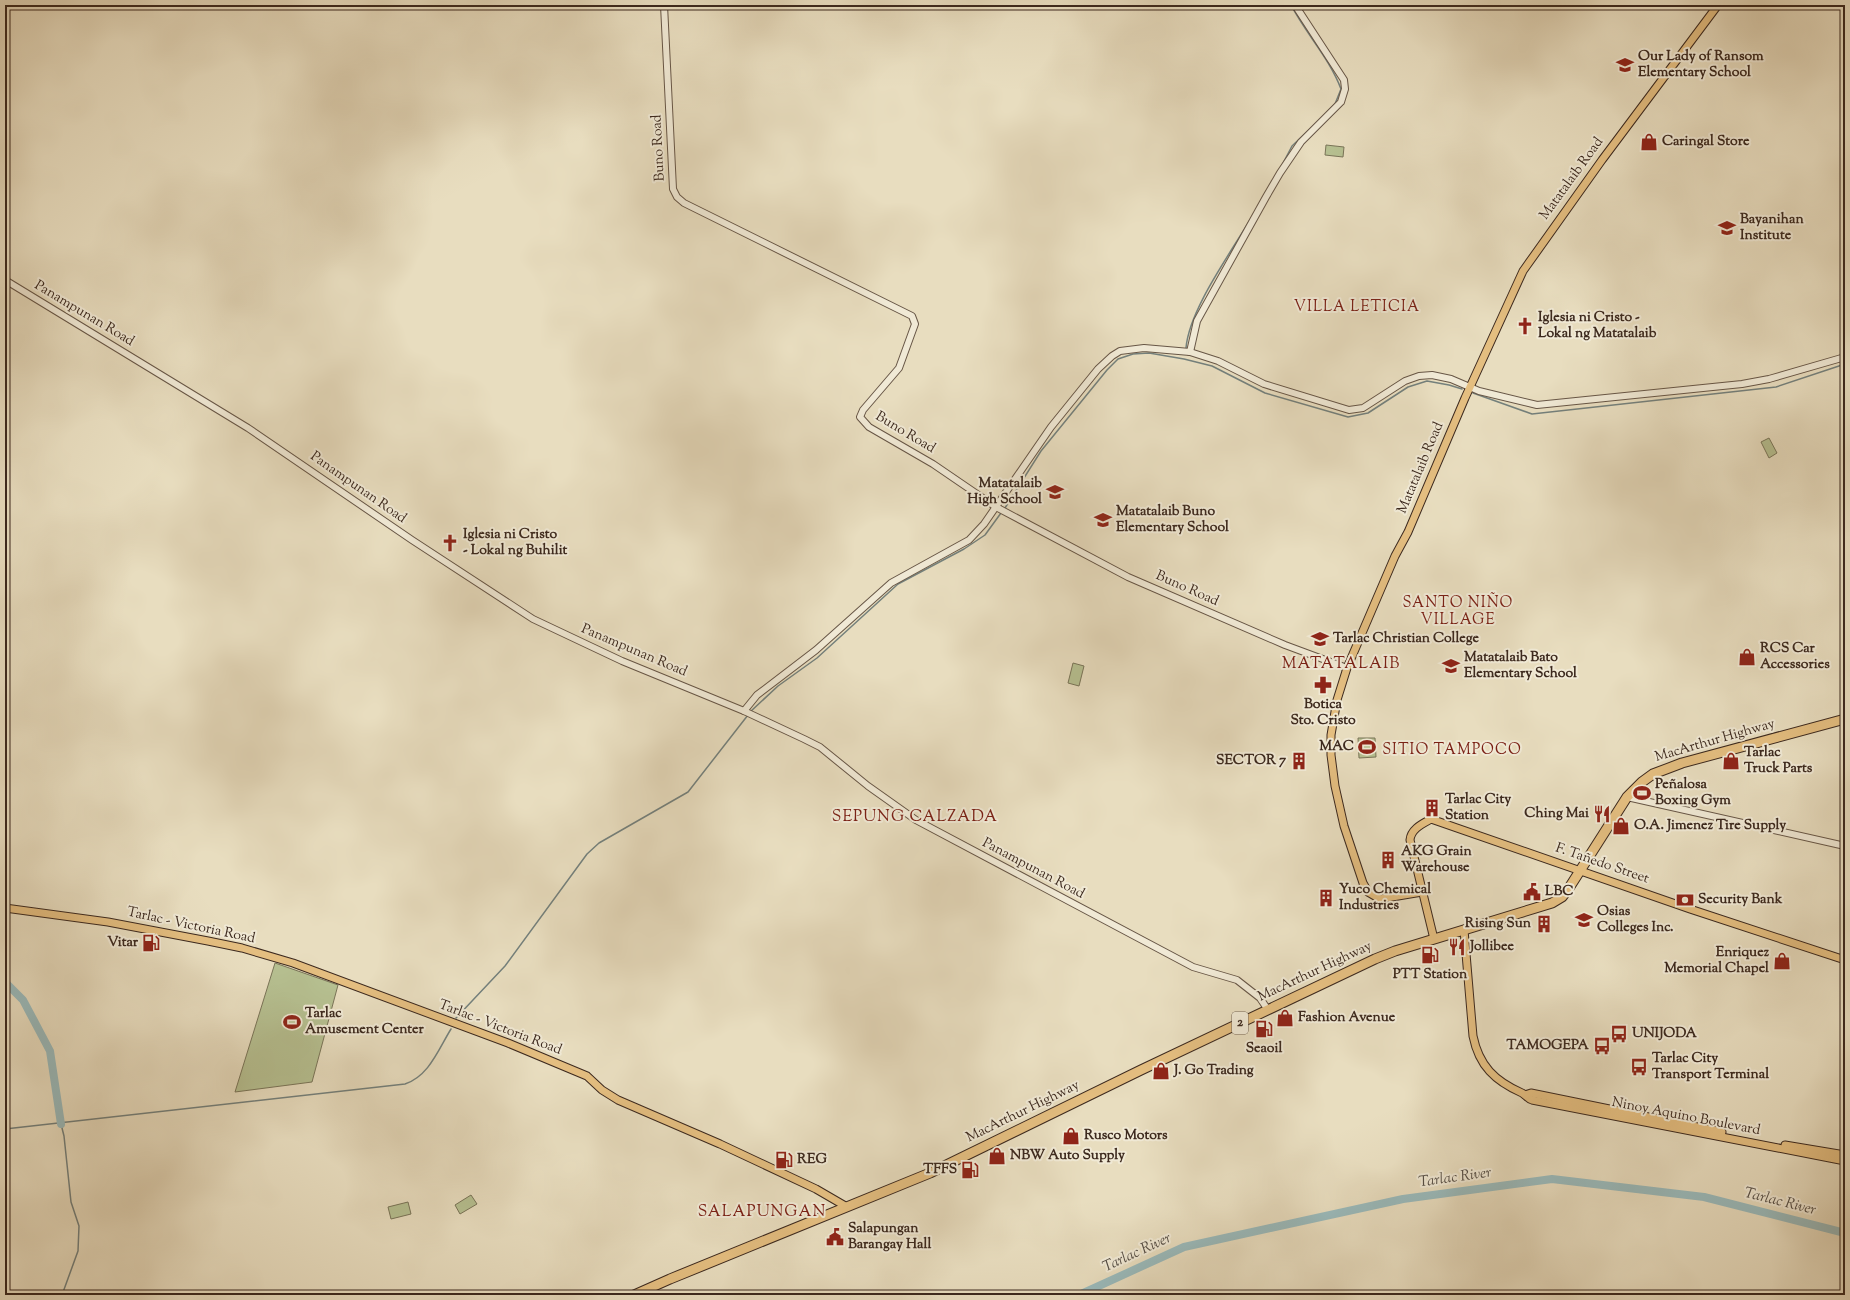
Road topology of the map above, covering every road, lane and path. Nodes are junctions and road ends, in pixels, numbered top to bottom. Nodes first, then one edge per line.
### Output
1 (664, 5) edge
2 (1295, 5) edge
3 (1718, 5) edge
4 (5, 280) edge
5 (1190, 352) junction
6 (1845, 357) edge
7 (1470, 387) junction
8 (996, 507) junction
9 (1347, 668) junction
10 (748, 713) junction
11 (1845, 719) edge
12 (1627, 797) junction
13 (1845, 846) edge
14 (1580, 870) junction
15 (1422, 892) junction
16 (5, 908) edge
17 (1464, 930) junction
18 (1434, 939) junction
19 (1845, 960) edge
20 (1268, 1010) junction
21 (1525, 1095) junction
22 (1845, 1155) edge
23 (1845, 1161) edge
24 (847, 1206) junction
25 (634, 1295) edge

1 - 8 street, Buno Road
2 - 5 street
3 - 7 main road, Matatalaib Road
4 - 10 street, Panampunan Road
5 - 7 street
5 - 8 street
6 - 7 street
7 - 9 main road, Matatalaib Road
8 - 9 street, Buno Road
8 - 10 street
9 - 15 main road, Matatalaib Road
10 - 20 street, Panampunan Road
11 - 12 highway, MacArthur Highway / 2
12 - 13 street
12 - 14 highway, MacArthur Highway / 2
14 - 15 main road, F. Tañedo Street
14 - 17 highway, MacArthur Highway / 2
14 - 19 main road, F. Tañedo Street
15 - 18 main road
16 - 24 main road, Tarlac - Victoria Road
17 - 18 highway, MacArthur Highway / 2
17 - 21 main road, Ninoy Aquino Boulevard
18 - 20 highway, MacArthur Highway / 2
20 - 24 highway, MacArthur Highway / 2
21 - 22 main road, Ninoy Aquino Boulevard
21 - 23 main road, Ninoy Aquino Boulevard
24 - 25 highway, MacArthur Highway / 2

